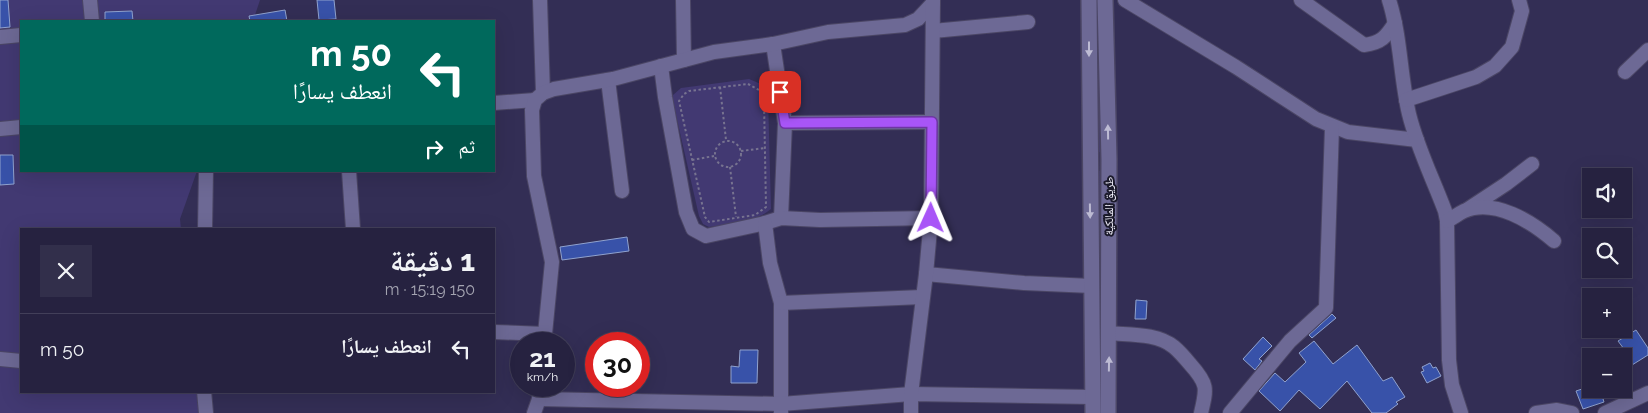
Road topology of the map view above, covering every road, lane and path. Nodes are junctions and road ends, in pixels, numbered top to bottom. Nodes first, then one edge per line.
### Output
1 (90, 0) edge
2 (540, 0) edge
3 (683, 0) edge
4 (1089, 0) edge
5 (1105, 0) edge
6 (1125, 0) edge
7 (1301, 0) edge
8 (1389, 0) edge
9 (1519, 0) edge
10 (933, 2) edge
11 (92, 20) edge
12 (1028, 22) dead end
13 (1395, 23) junction
14 (933, 31) junction
15 (20, 36) edge
16 (0, 37) edge
17 (773, 44) junction
18 (1648, 50) edge
19 (684, 60) junction
20 (661, 66) junction
21 (1625, 72) dead end
22 (608, 80) junction
23 (720, 87) junction
24 (539, 97) junction
25 (1406, 100) junction
26 (495, 103) edge
27 (932, 122) junction
28 (785, 123) junction
29 (1332, 127) junction
30 (20, 128) edge
31 (0, 129) edge
32 (726, 140) junction
33 (1417, 140) junction
34 (765, 148) junction
35 (741, 152) junction
36 (715, 156) junction
37 (1089, 159) junction
38 (1109, 159) junction
39 (692, 160) junction
40 (1532, 164) dead end
41 (730, 167) junction
42 (206, 172) edge
43 (349, 172) edge
44 (622, 191) dead end
45 (1466, 211) junction
46 (736, 218) junction
47 (781, 218) junction
48 (931, 218) junction
49 (1447, 221) junction
50 (765, 223) junction
51 (205, 228) edge
52 (353, 228) edge
53 (1554, 241) dead end
54 (926, 274) junction
55 (1092, 286) junction
56 (922, 297) junction
57 (781, 303) junction
58 (495, 332) edge
59 (546, 332) edge
60 (1109, 333) junction
61 (510, 334) edge
62 (0, 359) edge
63 (20, 361) edge
64 (204, 393) edge
65 (911, 394) junction
66 (1648, 394) edge
67 (575, 396) edge
68 (539, 397) edge
69 (1092, 397) junction
70 (659, 407) edge
71 (781, 408) edge
72 (206, 413) edge
73 (534, 413) edge
74 (911, 413) edge
75 (1092, 413) edge
76 (1108, 413) edge
77 (1201, 413) edge
78 (1230, 413) edge
79 (1460, 413) edge
80 (1536, 413) edge
81 (1572, 413) edge
82 (1605, 413) edge

1 - 11 street
2 - 24 street
3 - 19 street
4 -> 37 main road, طريق المالكية
38 -> 5 main road, طريق المالكية
6 - 29 street
7 - 13 street
8 - 13 street
9 - 25 street
10 - 14 street
10 - 17 street
12 - 14 street
13 - 25 street
14 - 27 street
15 - 16 street
17 - 19 street
17 - 28 street
18 - 21 street
19 - 20 street
20 - 22 street
20 - 50 street
22 - 24 street
22 - 44 street
23 - 32 path
23 - 34 path
23 - 39 path
24 - 26 street
24 - 59 street
25 - 33 street
27 - 28 street
27 - 48 street
28 - 47 street
29 - 33 street
29 - 78 street
30 - 31 street
32 - 35 path
32 - 36 path
33 - 49 street
34 - 35 path
34 - 46 path
35 - 41 path
36 - 39 path
36 - 41 path
37 - 38 main road
37 -> 55 main road, طريق المالكية
38 - 60 main road, طريق المالكية
39 - 46 path
40 - 45 street
41 - 46 path
42 - 51 street
43 - 52 street
45 - 49 street
45 - 53 street
47 - 48 street
47 - 50 street
48 - 54 street
49 - 79 street
50 - 57 street
54 - 55 street
54 - 56 street
55 - 69 main road, طريق المالكية
56 - 57 street
56 - 65 street
57 - 71 street
58 - 61 street
76 -> 60 main road, طريق المالكية
60 - 77 street
62 - 63 street
64 - 72 street
65 - 69 street
65 - 71 street
65 - 74 street
66 - 82 street
67 - 70 street
68 - 73 street
69 - 75 main road, طريق المالكية
70 - 71 street
80 - 81 street

